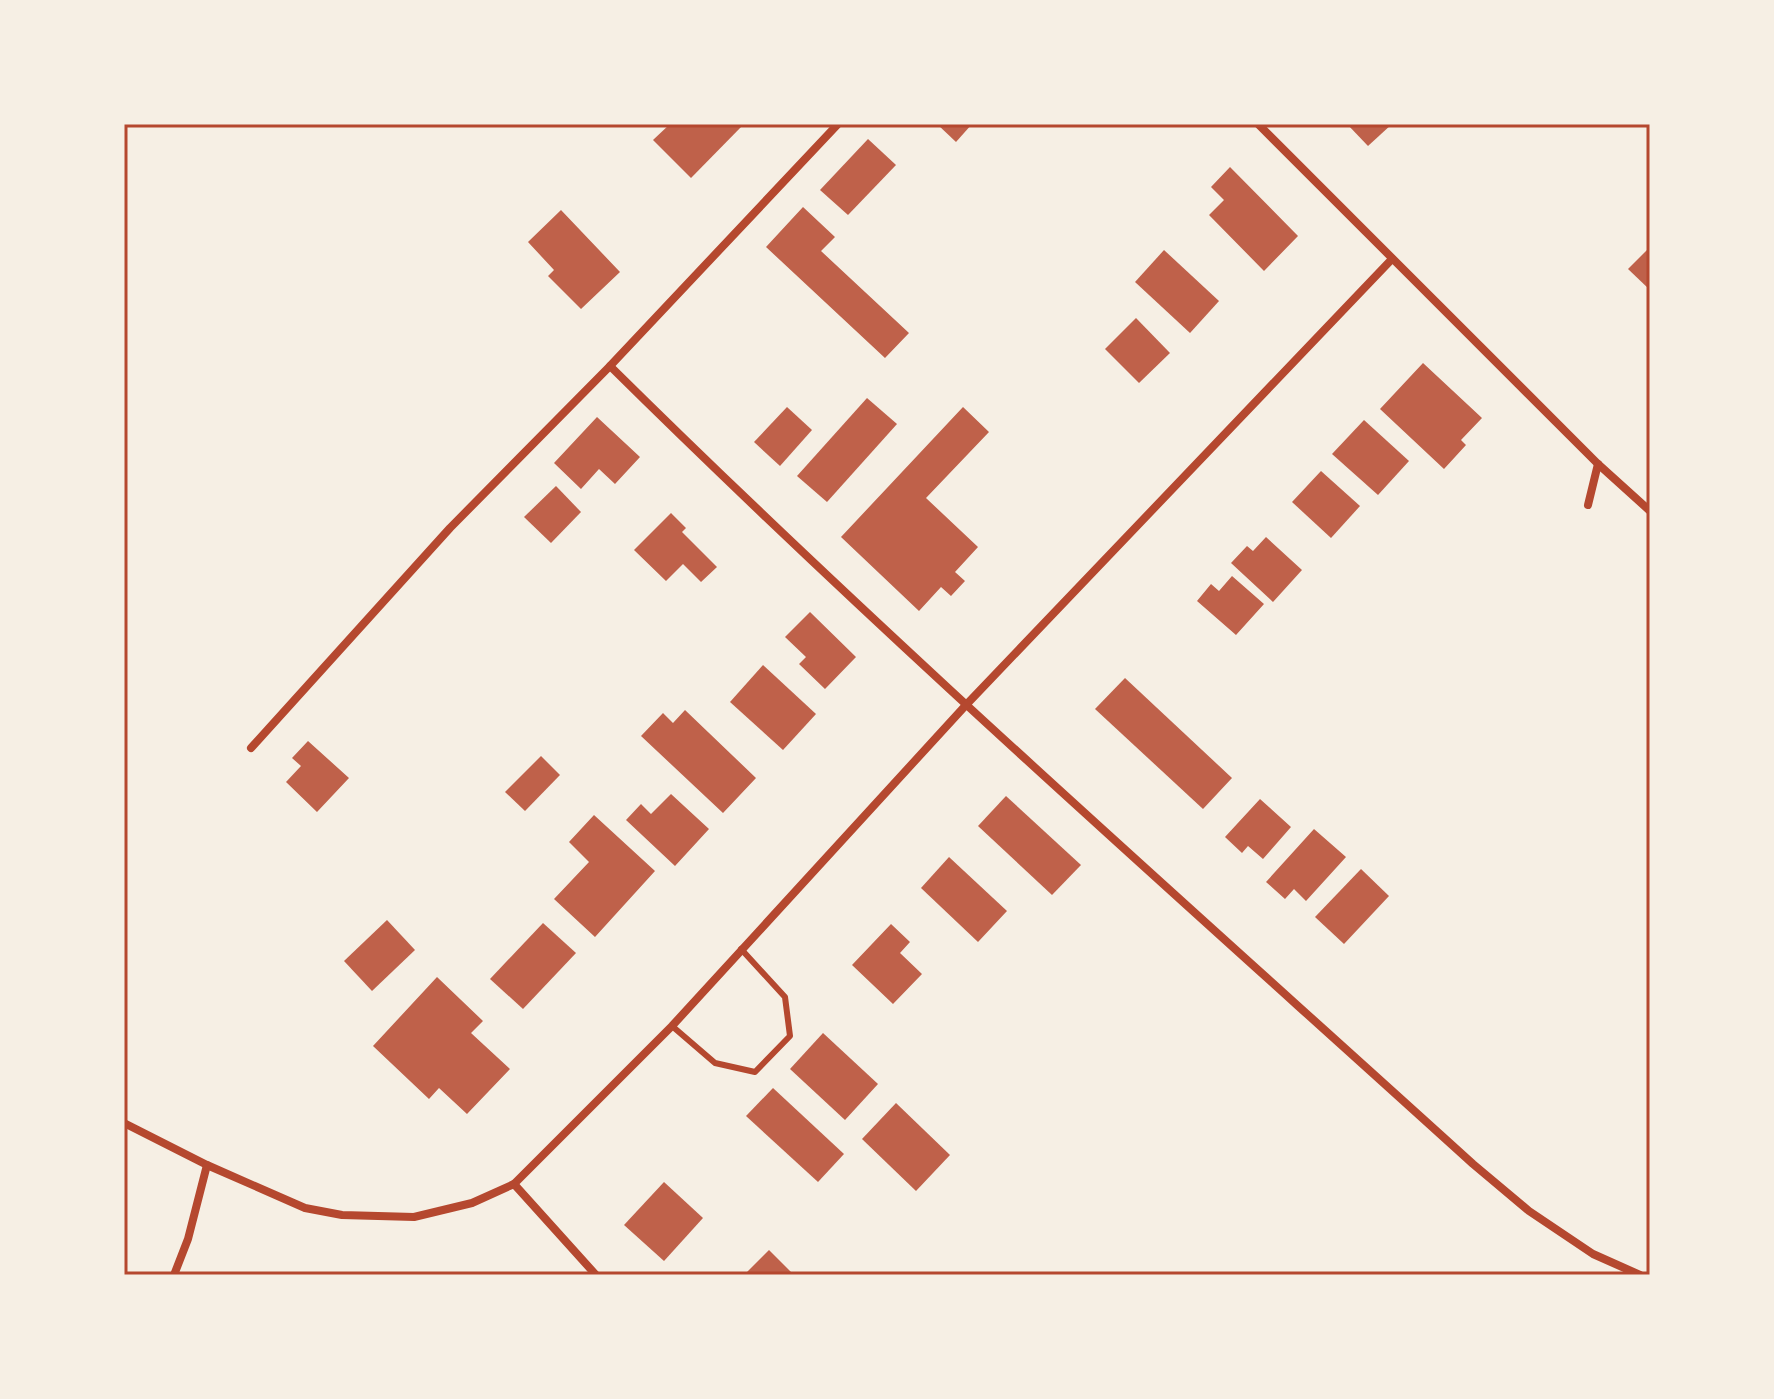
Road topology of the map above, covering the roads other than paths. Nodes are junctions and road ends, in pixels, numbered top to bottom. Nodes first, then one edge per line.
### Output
1 (838, 124) edge
2 (1258, 124) edge
3 (1392, 259) junction
4 (610, 366) junction
5 (1598, 464) junction
6 (1588, 505) dead end
7 (1650, 511) edge
8 (966, 705) junction
9 (251, 748) dead end
10 (741, 949) junction
11 (672, 1026) junction
12 (124, 1123) edge
13 (207, 1165) junction
14 (514, 1184) junction
15 (174, 1275) edge
16 (596, 1275) edge
17 (1640, 1275) edge

1 - 4 street
2 - 3 street
3 - 5 street
3 - 8 street
4 - 8 street
4 - 9 street
5 - 6 street
5 - 7 street
8 - 10 street
8 - 17 street
10 - 11 street
10 - 11 lane
11 - 14 street
12 - 13 street
13 - 14 street
13 - 15 street
14 - 16 street

